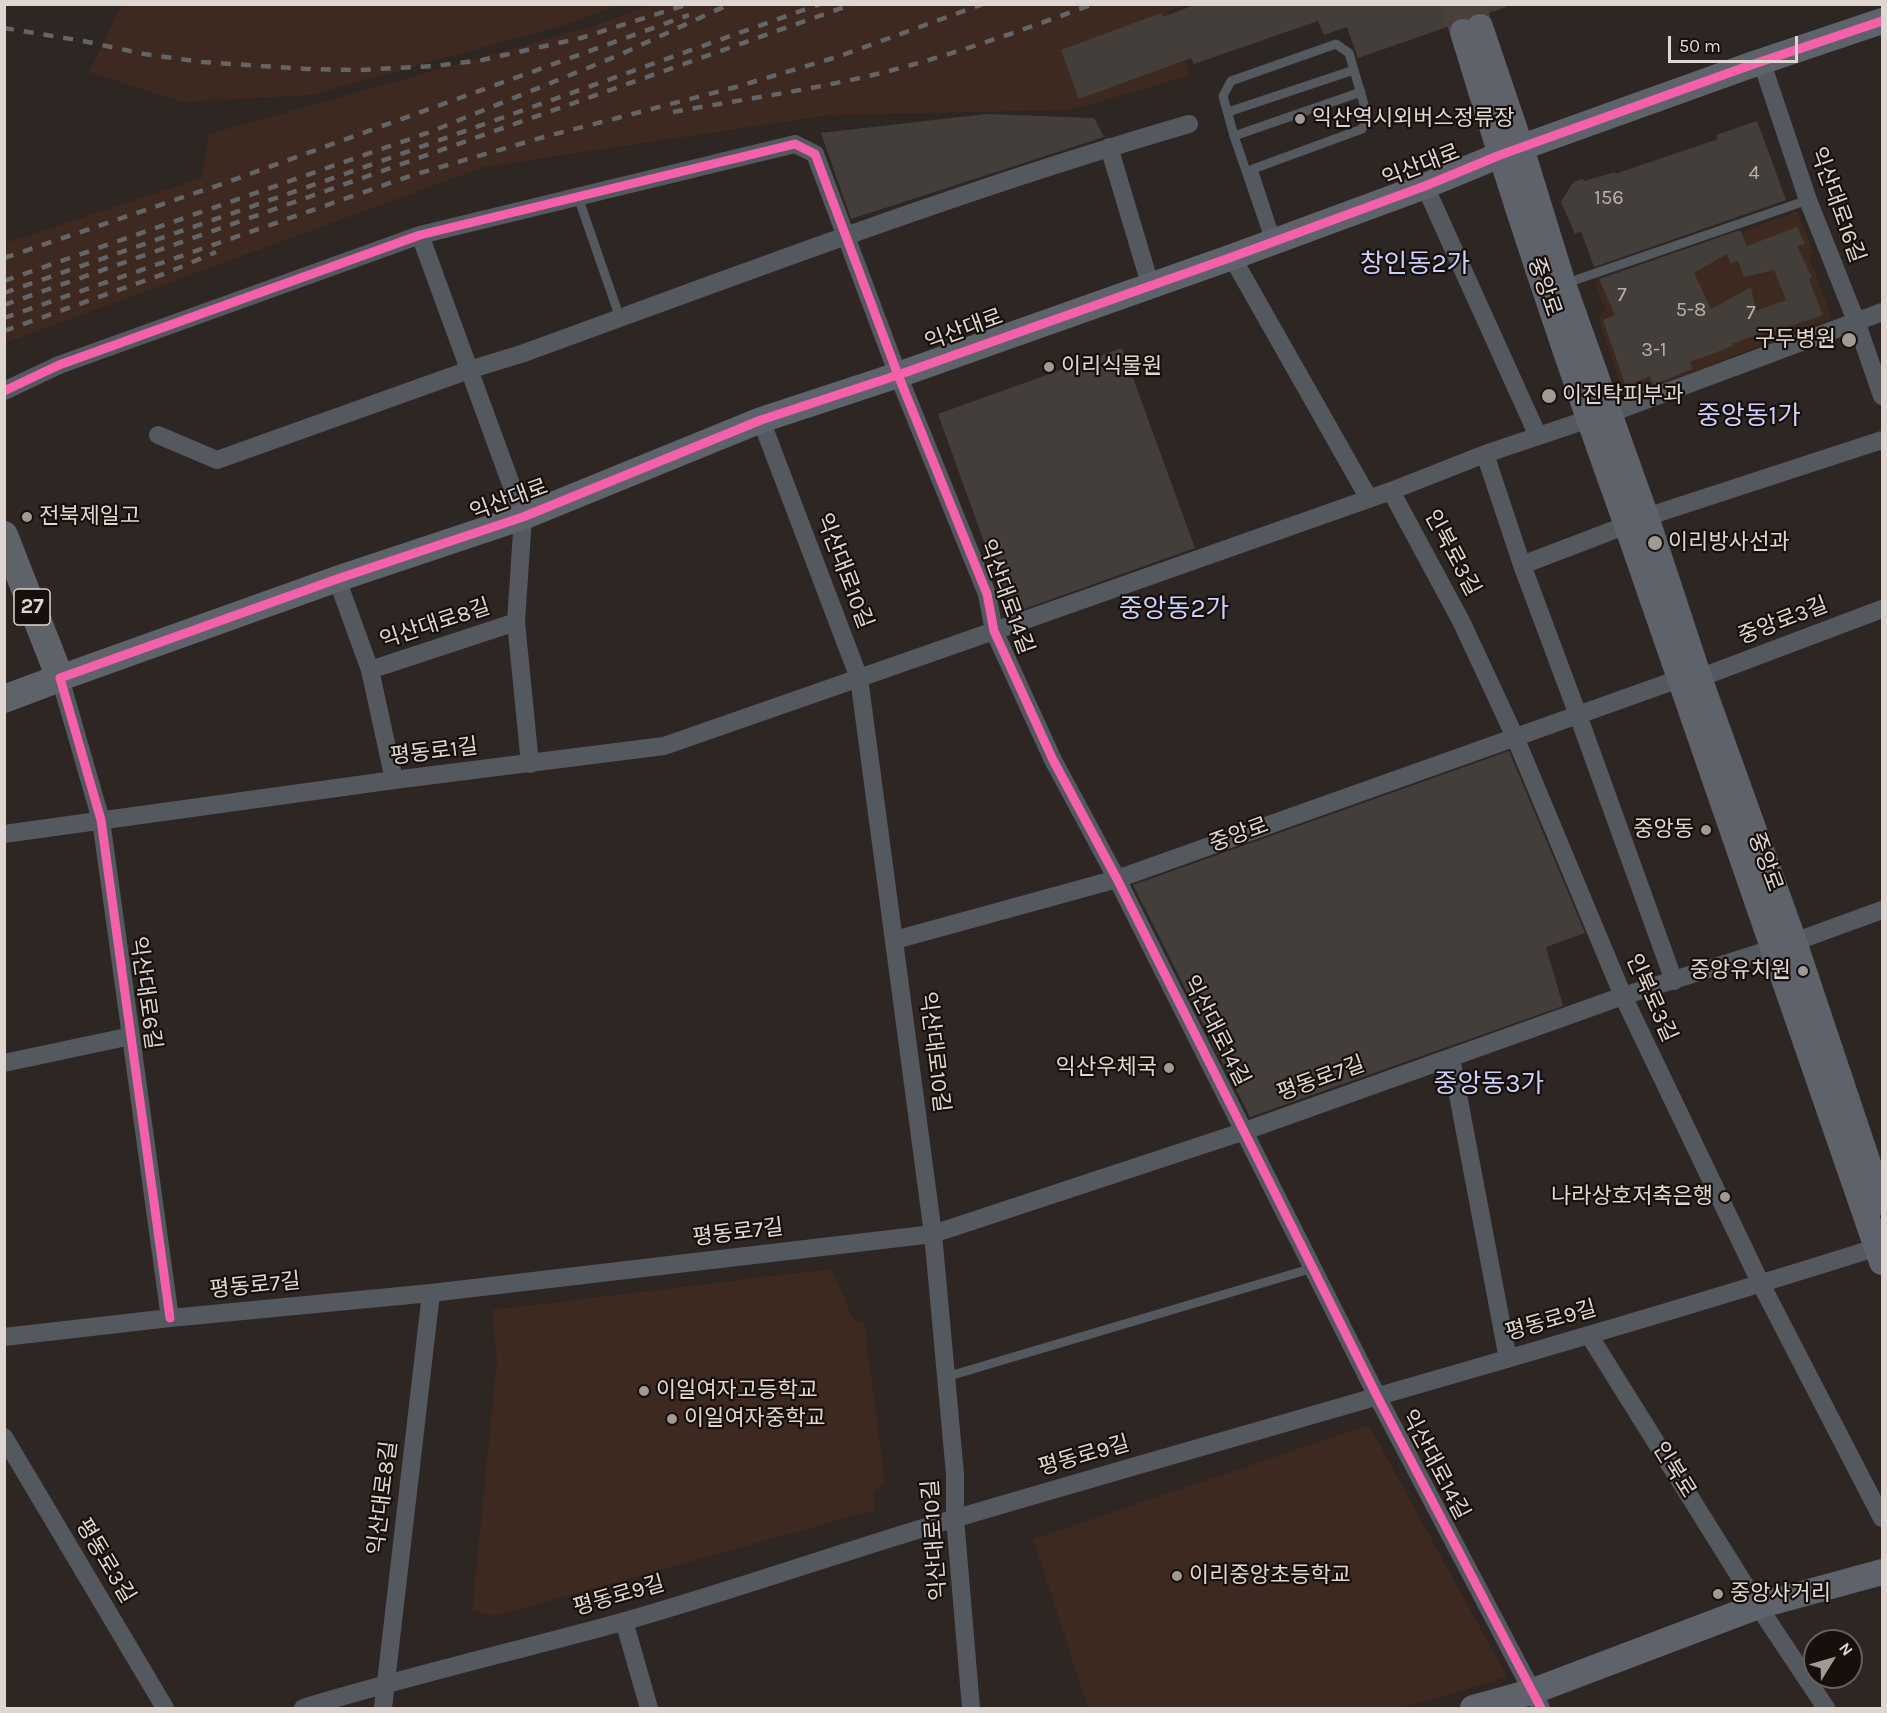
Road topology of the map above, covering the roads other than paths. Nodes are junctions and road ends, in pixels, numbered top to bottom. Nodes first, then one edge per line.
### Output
1 (1882, 21) edge
2 (1472, 30) tunnel mouth
3 (1762, 63) junction
4 (1354, 70) junction
5 (1361, 92) junction
6 (1228, 112) junction
7 (1189, 124) dead end
8 (1234, 136) junction
9 (1109, 147) junction
10 (1511, 152) junction
11 (1425, 186) junction
12 (578, 197) junction
13 (1808, 200) junction
14 (420, 235) junction
15 (846, 236) junction
16 (1274, 242) junction
17 (1232, 257) junction
18 (1150, 284) junction
19 (1563, 284) junction
20 (1882, 312) edge
21 (620, 318) junction
22 (1856, 321) junction
23 (470, 370) junction
24 (898, 375) junction
25 (4, 390) edge
26 (1882, 396) edge
27 (1598, 417) junction
28 (761, 420) junction
29 (158, 435) dead end
30 (1538, 436) junction
31 (1882, 440) edge
32 (1485, 454) junction
33 (1391, 490) junction
34 (1368, 497) junction
35 (523, 517) junction
36 (1637, 521) junction
37 (4, 535) edge
38 (1522, 565) junction
39 (337, 579) junction
40 (1882, 609) edge
41 (516, 622) junction
42 (994, 631) junction
43 (370, 670) junction
44 (60, 678) junction
45 (859, 678) junction
46 (1689, 678) junction
47 (4, 699) edge
48 (1578, 715) junction
49 (1515, 737) junction
50 (530, 764) junction
51 (394, 780) junction
52 (101, 820) junction
53 (4, 834) edge
54 (1117, 879) junction
55 (1882, 910) edge
56 (895, 940) junction
57 (1784, 945) junction
58 (1674, 981) junction
59 (1623, 996) junction
60 (131, 1036) junction
61 (1451, 1058) junction
62 (4, 1063) edge
63 (1245, 1131) junction
64 (1882, 1208) edge
65 (933, 1234) junction
66 (1880, 1254) edge
67 (1313, 1268) junction
68 (1761, 1284) junction
69 (431, 1293) junction
70 (170, 1318) junction
71 (1589, 1335) junction
72 (4, 1337) edge
73 (1508, 1359) junction
74 (946, 1377) junction
75 (1377, 1396) junction
76 (4, 1437) edge
77 (955, 1518) junction
78 (1882, 1518) edge
79 (1880, 1571) edge
80 (1758, 1606) junction
81 (624, 1621) junction
82 (386, 1683) junction
83 (1534, 1703) edge
84 (165, 1708) edge
85 (303, 1708) edge
86 (383, 1708) edge
87 (649, 1708) edge
88 (971, 1708) edge
89 (1473, 1708) edge
90 (1826, 1708) edge

1 - 3 street, 익산대로
2 - 10 street
3 - 10 street, 익산대로
3 - 13 street, 익산대로16길
4 - 5 lane
4 - 6 lane
4 - 6 lane
5 - 8 lane
5 - 16 lane
6 - 8 lane
7 - 9 street
8 - 16 lane
9 - 15 street
9 - 18 street
10 - 11 street, 익산대로
10 - 19 street, 중앙로
10 - 27 street, 중앙로
11 - 16 street, 익산대로
11 - 30 street, 익산대로
12 - 14 street, 익산대로14길
12 - 15 street, 익산대로14길
12 - 21 lane
13 - 19 lane, 중앙로
13 - 22 street, 익산대로16길
14 - 23 street
14 - 25 street, 익산대로14길
15 - 21 street
15 - 24 street, 익산대로14길
16 - 17 street, 익산대로
17 - 18 street, 익산대로
17 - 34 street
18 - 24 street, 익산대로
19 - 27 street, 중앙로
20 - 22 street
21 - 23 street
22 - 26 street, 익산대로16길
22 - 27 street
23 - 29 street
23 - 35 street
24 - 28 street, 익산대로
24 - 42 street, 익산대로14길
27 - 30 street
27 - 36 street, 중앙로
28 - 35 street, 익산대로
28 - 45 street, 익산대로10길
30 - 32 street
31 - 36 street
32 - 33 street
32 - 38 street
33 - 34 street
33 - 49 street, 인북로3길
34 - 42 street
35 - 39 street, 익산대로
35 - 41 street, 익산대로8길
36 - 38 street
36 - 46 street, 중앙로
37 - 44 main road, 27
38 - 48 street
39 - 43 street
39 - 44 street, 익산대로
40 - 46 street, 중앙로3길
41 - 43 street, 익산대로8길
41 - 50 street, 익산대로8길
42 - 45 street
42 - 54 street, 익산대로14길
43 - 51 street
44 - 47 main road, 익산대로
44 - 52 street, 익산대로6길
45 - 50 street, 평동로1길
45 - 56 street, 익산대로10길
46 - 48 street, 중앙로
46 - 57 street, 중앙로
48 - 49 street, 중앙로
48 - 58 street
49 - 54 street, 중앙로
49 - 59 street, 인북로3길
50 - 51 street, 평동로1길
51 - 52 street, 평동로1길
52 - 53 street, 평동로1길
52 - 60 street, 익산대로6길
54 - 56 street, 중앙로
54 - 63 street, 익산대로14길
55 - 57 street, 평동로7길
56 - 65 street, 익산대로10길
57 - 58 street, 평동로7길
57 - 64 street, 중앙로
57 - 66 street, 중앙로
58 - 59 street, 평동로7길
59 - 61 street, 평동로7길
59 - 68 street, 인북로3길
60 - 62 street
60 - 70 street, 익산대로6길
61 - 63 street, 평동로7길
61 - 73 street
63 - 65 street, 평동로7길
63 - 67 street, 익산대로14길
65 - 69 street, 평동로7길
65 - 74 street, 익산대로10길
66 - 68 street, 평동로9길
67 - 74 lane
67 - 75 street, 익산대로14길
68 - 71 street, 평동로9길
68 - 78 street, 인북로3길
69 - 70 street, 평동로7길
69 - 82 street, 익산대로8길
70 - 72 street, 평동로7길
71 - 73 street, 평동로9길
71 - 80 street, 인북로
73 - 75 street, 평동로9길
74 - 77 street, 익산대로10길
75 - 77 street, 평동로9길
75 - 83 street, 익산대로14길
76 - 84 street, 평동로3길
77 - 81 street, 평동로9길
77 - 88 street, 익산대로10길
79 - 80 street
80 - 83 street
80 - 90 street, 인북로
81 - 82 street, 평동로9길
81 - 87 street
82 - 85 street, 평동로9길
82 - 86 street, 익산대로8길
83 - 89 street

